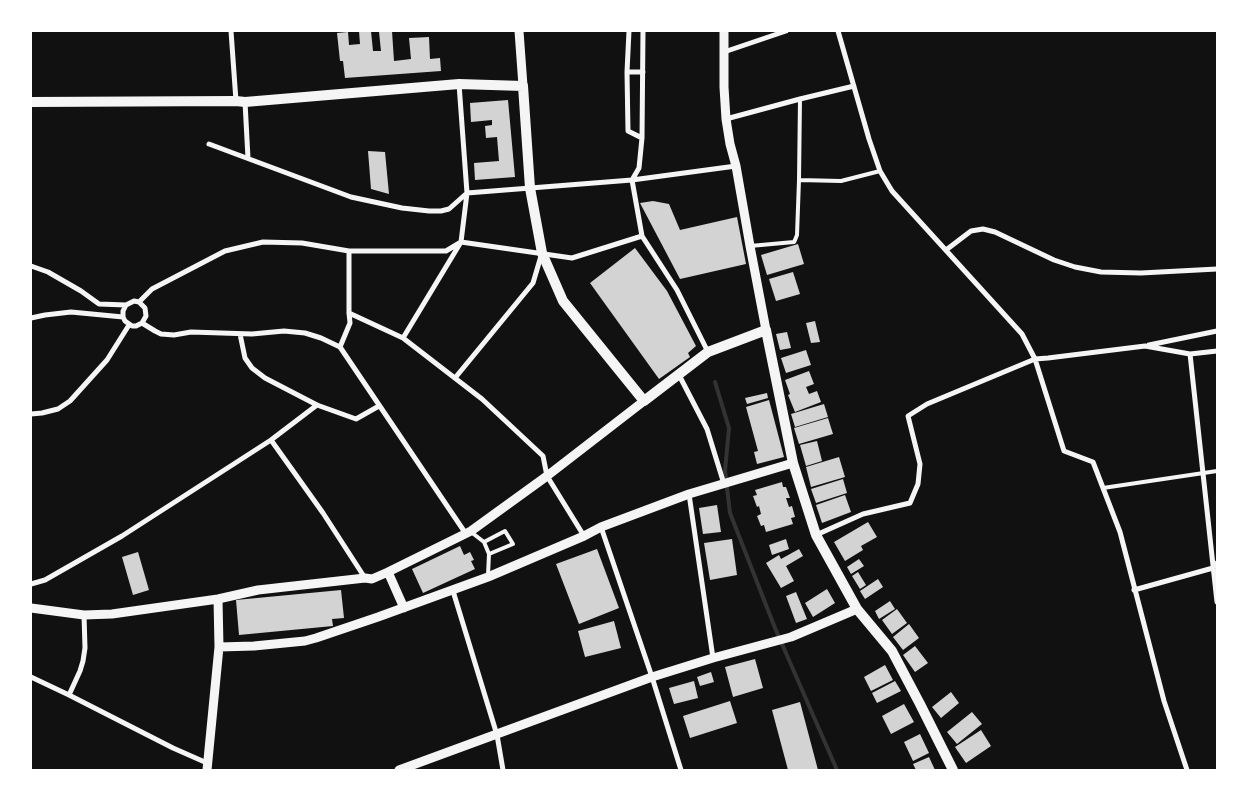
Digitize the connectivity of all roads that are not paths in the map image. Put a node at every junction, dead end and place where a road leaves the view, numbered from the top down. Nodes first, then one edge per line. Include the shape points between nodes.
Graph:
1 (231, 31) edge
2 (519, 31) edge
3 (629, 31) edge
4 (643, 31) edge
5 (724, 31) edge
6 (786, 31) edge
7 (838, 31) edge
8 (724, 52) junction
9 (628, 72) junction
10 (643, 72) junction
11 (459, 84) junction
12 (523, 86) junction
13 (854, 86) junction
14 (800, 99) junction
15 (31, 102) edge
16 (240, 102) junction
17 (726, 119) junction
18 (642, 138) junction
19 (210, 144) dead end
20 (248, 158) junction
21 (736, 166) junction
22 (880, 171) junction
23 (632, 180) junction
24 (799, 180) junction
25 (530, 188) junction
26 (467, 193) junction
27 (642, 236) junction
28 (461, 242) junction
29 (750, 246) junction
30 (946, 250) junction
31 (349, 251) junction
32 (542, 253) junction
33 (31, 266) edge
34 (1217, 269) edge
35 (139, 302) junction
36 (126, 305) junction
37 (348, 313) junction
38 (123, 317) junction
39 (31, 318) edge
40 (142, 323) junction
41 (129, 324) junction
42 (766, 330) junction
43 (1217, 331) edge
44 (240, 334) junction
45 (403, 338) junction
46 (1145, 346) junction
47 (340, 347) junction
48 (1217, 351) edge
49 (708, 352) junction
50 (1190, 354) junction
51 (1035, 359) junction
52 (679, 375) junction
53 (455, 378) junction
54 (644, 401) junction
55 (317, 405) junction
56 (379, 406) junction
57 (31, 414) edge
58 (271, 440) junction
59 (793, 463) junction
60 (1217, 471) edge
61 (1203, 473) junction
62 (547, 476) junction
63 (727, 483) junction
64 (1102, 488) junction
65 (689, 494) junction
66 (601, 527) junction
67 (468, 533) junction
68 (816, 535) junction
69 (584, 536) junction
70 (484, 542) junction
71 (489, 554) junction
72 (1215, 565) edge
73 (388, 572) junction
74 (365, 578) junction
75 (488, 578) junction
76 (31, 584) edge
77 (1134, 590) junction
78 (453, 591) junction
79 (218, 599) junction
80 (1217, 602) edge
81 (31, 608) edge
82 (404, 608) junction
83 (857, 609) junction
84 (84, 615) junction
85 (219, 647) junction
86 (713, 658) junction
87 (31, 677) edge
88 (652, 677) junction
89 (69, 695) junction
90 (497, 735) junction
91 (207, 766) edge
92 (399, 770) edge
93 (503, 770) edge
94 (681, 770) edge
95 (953, 770) edge
96 (1187, 770) edge

1 - 16 street
2 - 12 street
3 - 9 street
4 - 10 street
5 - 8 street
6 - 8 street
7 - 13 street
8 - 17 street
9 - 10 street
9 - 18 street via 628,131
10 - 18 street
11 - 12 main road
11 - 16 main road
11 - 26 street
12 - 25 main road
13 - 14 street
13 - 22 street
14 - 17 street
14 - 24 lane
15 - 16 main road
16 - 20 street
17 - 21 street
18 - 23 street via 639,168
19 - 20 street
20 - 26 street via 351,197 402,208 441,211 449,209
21 - 23 street
21 - 29 street
22 - 24 lane via 842,181
22 - 30 street via 892,191
23 - 25 street
23 - 27 street
24 - 29 lane via 794,242
25 - 26 street
25 - 32 main road
26 - 28 street
27 - 32 street via 572,258
27 - 49 street via 677,290
28 - 31 street via 446,251
28 - 32 street
28 - 45 street
29 - 42 street
30 - 34 street via 971,231 983,229 1054,260 1101,272
30 - 51 street via 1022,334
31 - 35 street via 273,242 225,251 152,289
31 - 37 street
32 - 53 street via 533,283
32 - 54 main road via 563,301
33 - 36 street via 48,272 99,304
35 - 36 street
35 - 40 street via 145,308 146,316
36 - 38 street
37 - 45 street
37 - 47 street via 350,323
38 - 39 street via 71,312
38 - 41 street
40 - 41 street via 136,326
40 - 44 street via 161,334
41 - 57 street via 108,360 70,401 58,409
42 - 49 main road
42 - 59 main road
43 - 46 street
44 - 47 street via 305,332
44 - 55 street via 245,358 252,368
45 - 53 street
46 - 50 street
46 - 51 street
47 - 56 street
48 - 50 street
49 - 52 main road
50 - 61 street
51 - 64 street via 1064,451 1092,462
51 - 68 street via 927,404 908,416 920,464 918,484 910,503 863,514
52 - 54 main road
52 - 63 street via 707,429
53 - 62 street via 482,398 543,456
54 - 62 street
55 - 56 street via 356,419
55 - 58 street
56 - 67 street
58 - 74 street
58 - 76 street via 122,536 45,580
59 - 63 street
59 - 68 main road
60 - 61 lane
61 - 64 lane
61 - 72 street
62 - 67 street
62 - 69 street
63 - 65 street
64 - 77 street via 1120,532
65 - 66 street
65 - 86 street
66 - 69 street
66 - 88 street
67 - 70 lane
67 - 73 street
68 - 83 main road
69 - 75 street
70 - 71 lane
70 - 71 lane via 505,531 514,544
71 - 75 lane
72 - 77 street
72 - 80 street
73 - 74 street
73 - 82 street
74 - 79 street via 258,590
75 - 78 street
77 - 96 street via 1164,701
78 - 82 street
78 - 90 street
79 - 84 street
79 - 85 street
81 - 84 street
82 - 85 street via 305,641
83 - 86 street via 776,642
83 - 95 main road via 892,650
84 - 89 street via 83,660
85 - 91 street
86 - 88 street
87 - 89 street
88 - 90 street
88 - 94 street
89 - 91 street
90 - 92 street
90 - 93 street

